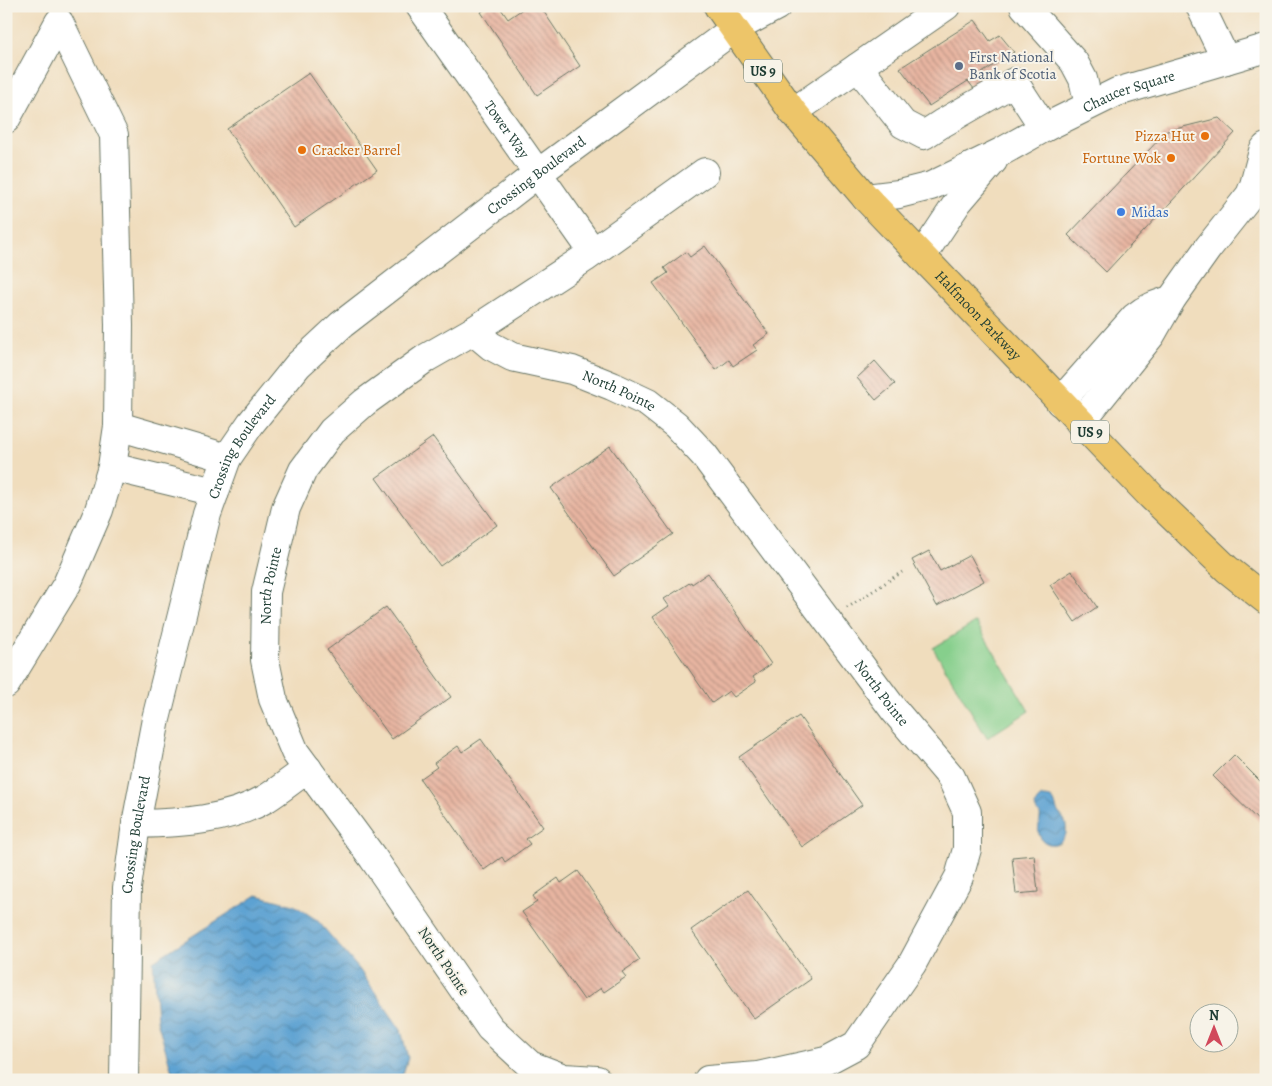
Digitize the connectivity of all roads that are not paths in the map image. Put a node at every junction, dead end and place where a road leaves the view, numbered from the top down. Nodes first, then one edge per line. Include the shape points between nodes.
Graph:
1 (420, 6) edge
2 (718, 6) edge
3 (778, 6) edge
4 (946, 6) edge
5 (1024, 6) edge
6 (1200, 6) edge
7 (54, 14) edge
8 (734, 29) junction
9 (1266, 48) edge
10 (1226, 60) junction
11 (858, 68) junction
12 (1089, 105) junction
13 (793, 112) junction
14 (6, 119) edge
15 (1044, 128) junction
16 (1266, 146) edge
17 (1001, 152) junction
18 (706, 172) dead end
19 (537, 174) junction
20 (866, 198) junction
21 (593, 252) junction
22 (922, 256) junction
23 (1171, 300) junction
24 (473, 331) junction
25 (1060, 402) junction
26 (1080, 423) junction
27 (118, 426) junction
28 (226, 458) junction
29 (112, 467) junction
30 (214, 492) junction
31 (1266, 600) edge
32 (6, 684) edge
33 (308, 769) junction
34 (136, 824) junction
35 (124, 1080) edge
36 (597, 1080) edge
37 (708, 1080) edge

1 - 19 street, Tower Way
2 - 8 main road, Halfmoon Parkway / US 9
3 - 8 street, Crossing Boulevard
4 - 11 street
5 - 12 street via 1074,62 1083,79
6 - 10 street
7 - 14 street
7 - 27 street via 114,135
8 - 13 main road, Halfmoon Parkway / US 9
8 - 19 street, Crossing Boulevard
9 - 10 street, Chaucer Square
10 - 12 street, Chaucer Square via 1117,92
11 - 13 street
11 - 15 street via 903,124 924,135 1014,82
12 - 15 street, Chaucer Square
13 - 20 main road, Halfmoon Parkway / US 9
15 - 17 street, Chaucer Square
16 - 23 street via 1250,194
17 - 20 street, Chaucer Square via 931,186
17 - 22 street, Chaucer Square via 958,202
18 - 21 street, North Pointe
19 - 21 street, Tower Way
19 - 28 street, Crossing Boulevard via 341,325 298,365
20 - 22 main road, Halfmoon Parkway / US 9
21 - 24 street, North Pointe
22 - 25 main road, Halfmoon Parkway / US 9
23 - 25 street via 1135,317
23 - 26 street via 1151,335
24 - 33 street, North Pointe via 426,358 365,402 332,431 303,470 286,508 266,592 265,660 272,699 295,752
24 - 37 street, North Pointe via 512,357 572,370 612,386 648,403 676,425 704,455 894,710 951,777 967,812 967,849 959,877 912,964 856,1045 826,1061 758,1076
25 - 26 main road, Halfmoon Parkway / US 9
26 - 31 main road, Halfmoon Parkway / US 9 via 1227,569
27 - 28 street
27 - 29 street
28 - 30 street, Crossing Boulevard
29 - 30 street
29 - 32 street via 99,510 66,586
30 - 34 street, Crossing Boulevard via 156,719
33 - 34 street via 266,798 241,810 207,819
33 - 36 street, North Pointe via 490,1028 530,1065 564,1078
34 - 35 street, Crossing Boulevard via 127,888

